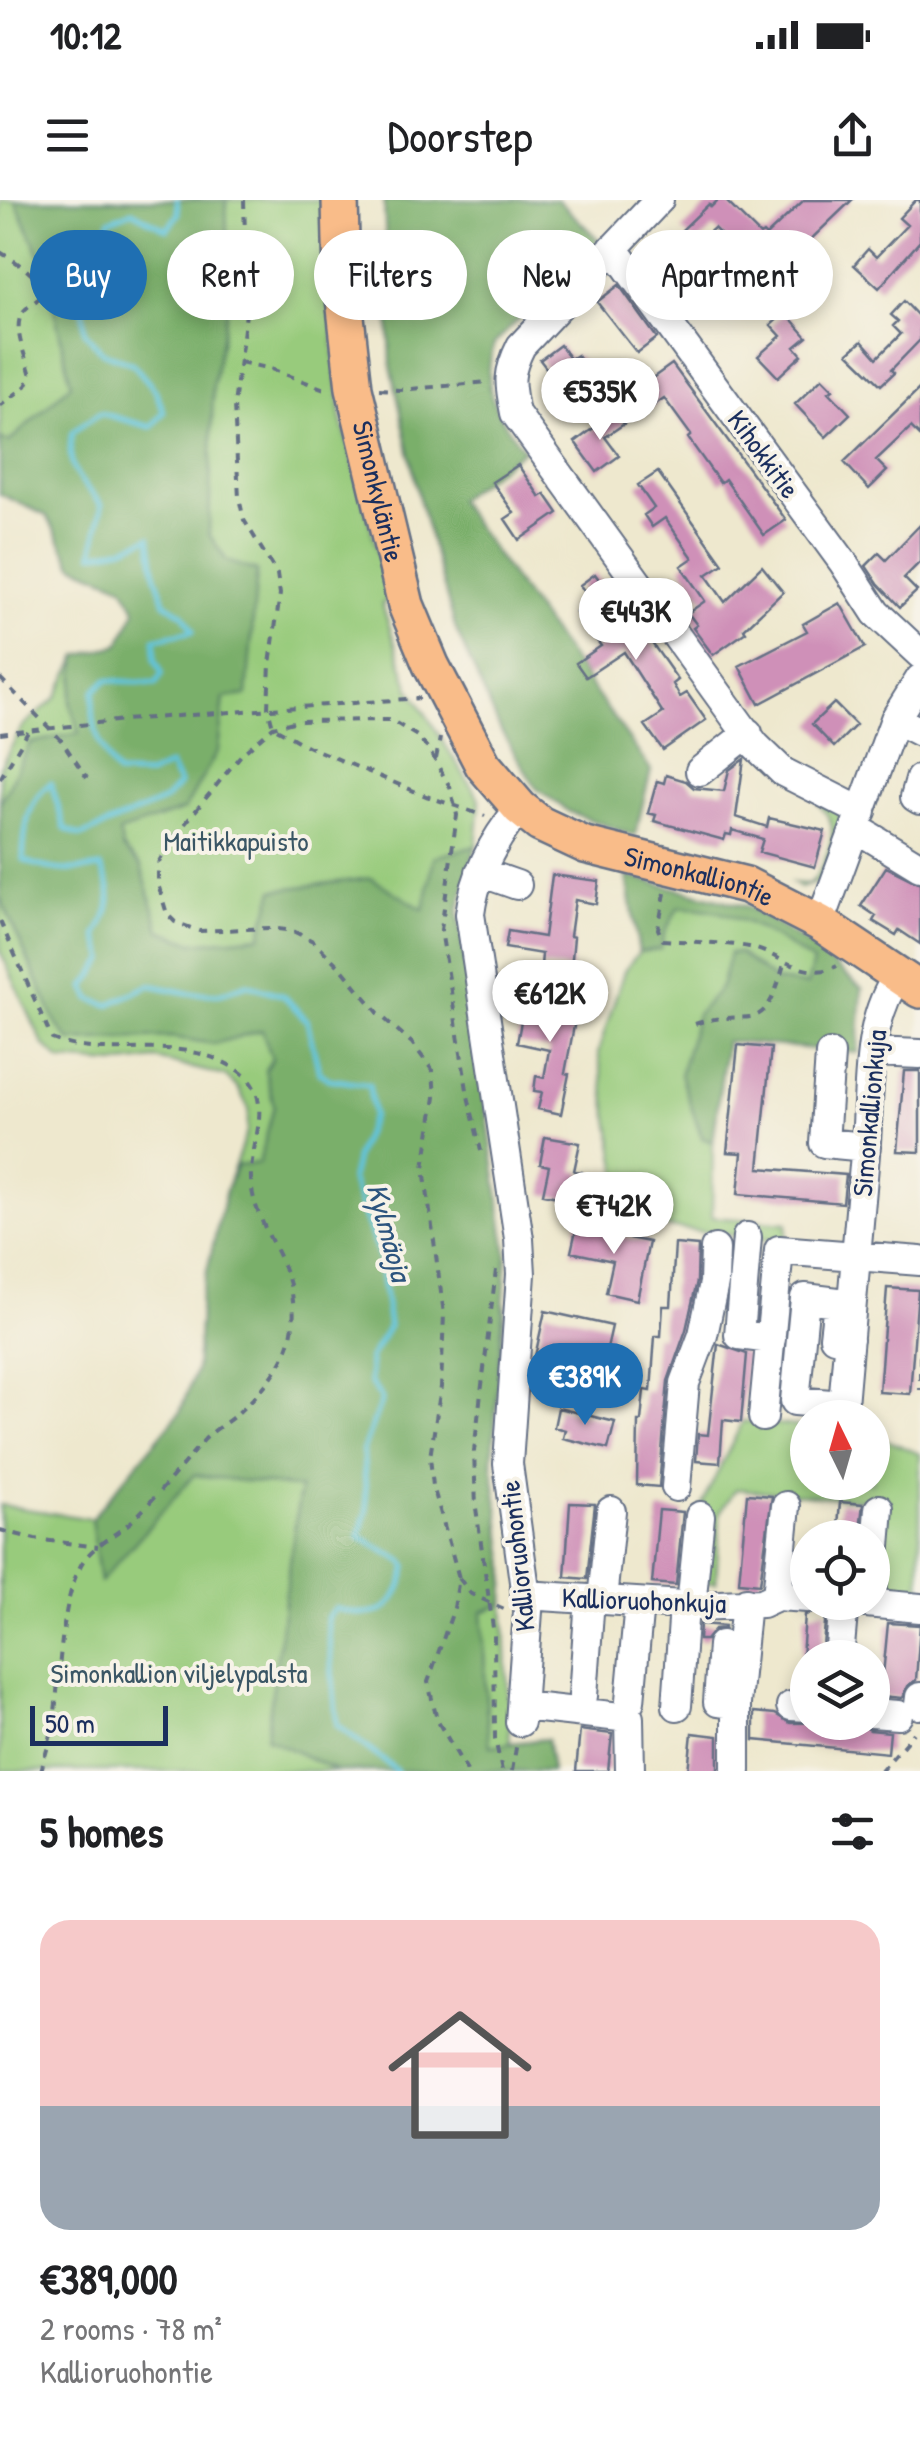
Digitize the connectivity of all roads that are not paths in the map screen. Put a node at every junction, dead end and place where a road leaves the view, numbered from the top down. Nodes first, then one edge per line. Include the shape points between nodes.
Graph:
1 (340, 200) edge
2 (659, 200) edge
3 (613, 248) junction
4 (920, 654) edge
5 (920, 679) edge
6 (895, 719) junction
7 (920, 732) edge
8 (748, 733) junction
9 (483, 765) joint
10 (700, 771) dead end
11 (920, 779) edge
12 (920, 800) edge
13 (506, 814) junction
14 (859, 820) junction
15 (920, 867) edge
16 (480, 872) junction
17 (517, 886) dead end
18 (820, 923) junction
19 (909, 983) edge
20 (873, 1052) junction
21 (830, 1054) dead end
22 (920, 1054) edge
23 (866, 1146) junction
24 (747, 1238) dead end
25 (715, 1249) dead end
26 (856, 1256) junction
27 (920, 1260) edge
28 (739, 1335) junction
29 (704, 1336) junction
30 (771, 1338) junction
31 (848, 1339) dead end
32 (763, 1416) dead end
33 (676, 1488) dead end
34 (786, 1506) dead end
35 (879, 1509) dead end
36 (611, 1511) dead end
37 (700, 1516) dead end
38 (877, 1520) edge
39 (790, 1599) edge
40 (596, 1600) junction
41 (762, 1600) junction
42 (639, 1603) junction
43 (890, 1605) edge
44 (530, 1606) junction
45 (688, 1606) junction
46 (920, 1608) edge
47 (722, 1645) dead end
48 (582, 1696) dead end
49 (630, 1701) dead end
50 (736, 1704) junction
51 (677, 1706) dead end
52 (630, 1771) edge
53 (736, 1771) edge

1 - 9 main road, Simonkyläntie via 354,388 406,605 434,694
2 - 3 street
3 - 4 street, Kihokkitie via 876,612
3 - 8 street via 521,346 510,369 515,413
5 - 6 street
6 - 7 street
6 - 14 street
8 - 10 street
8 - 14 street via 798,786
9 - 13 main road, Simonkalliontie
11 - 12 street
13 - 16 street, Kallioruohontie
13 - 18 main road, Simonkalliontie via 560,836 746,885
14 - 15 street
14 - 18 street
16 - 17 street
16 - 44 street, Kallioruohontie via 470,914 519,1239 508,1464
18 - 19 main road, Simonkalliontie
19 - 20 street, Simonkallionkuja via 886,992
20 - 22 street
20 - 23 street, Simonkallionkuja
21 - 23 street via 824,1143
23 - 26 street, Simonkallionkuja
24 - 28 street
25 - 29 street
26 - 27 street
26 - 30 street via 780,1250
26 - 31 street, Simonkallionkuja
28 - 29 street
28 - 30 street
29 - 33 street via 684,1382
30 - 32 street
34 - 41 street
35 - 38 street
36 - 40 street
37 - 45 street
39 - 41 street, Kallioruohonkuja
40 - 42 street, Kallioruohonkuja
40 - 44 street, Kallioruohonkuja
40 - 48 street
41 - 45 street, Kallioruohonkuja
41 - 50 street
42 - 45 street, Kallioruohonkuja
42 - 49 street
43 - 46 street
44 - 52 street, Kallioruohontie via 524,1702 628,1718
45 - 51 street
47 - 50 street via 718,1702
50 - 53 street

